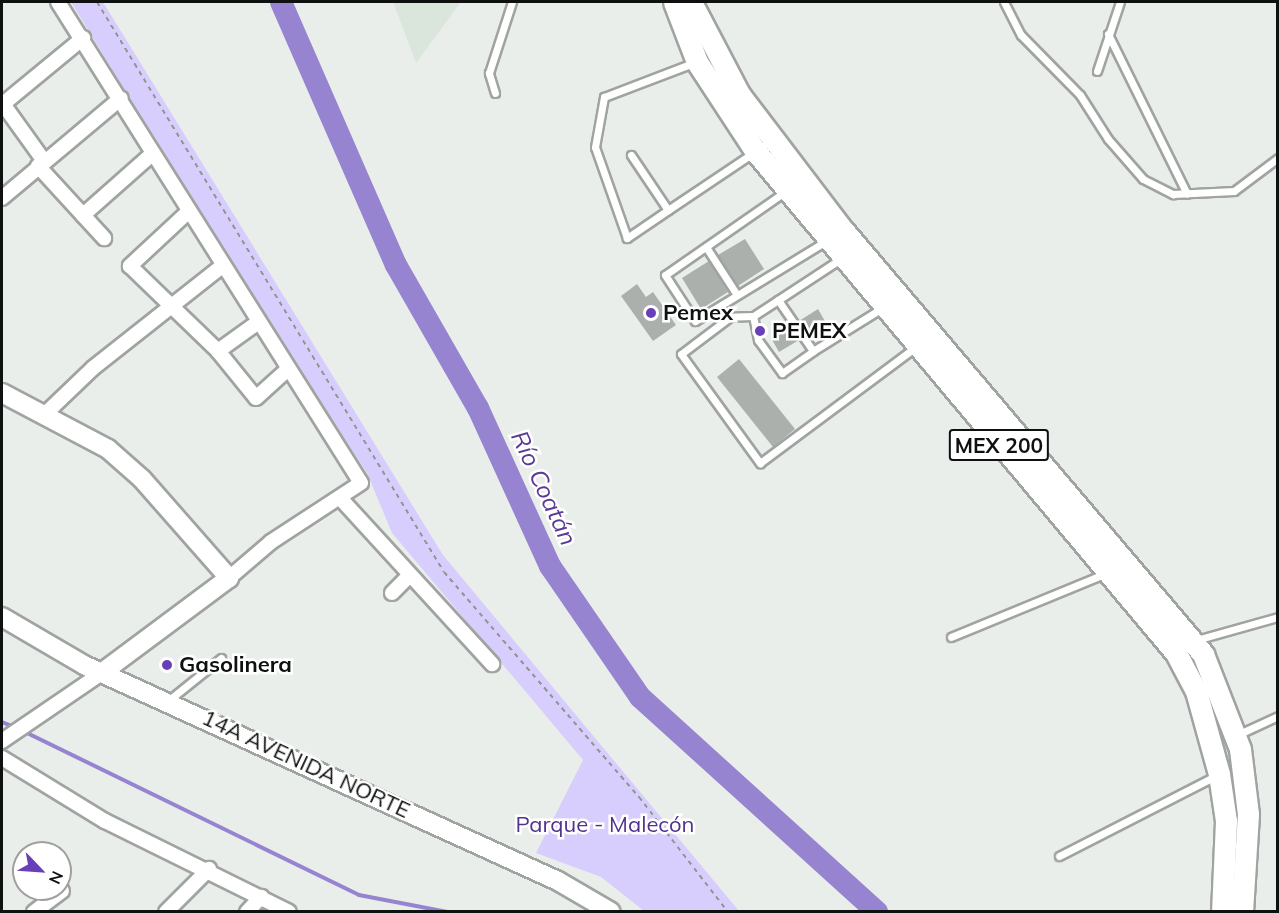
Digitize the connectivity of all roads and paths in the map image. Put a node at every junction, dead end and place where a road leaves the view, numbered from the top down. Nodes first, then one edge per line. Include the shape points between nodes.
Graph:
1 (58, 2) edge
2 (97, 2) edge
3 (512, 2) edge
4 (1004, 2) edge
5 (1120, 2) edge
6 (685, 9) edge
7 (1108, 34) junction
8 (83, 38) junction
9 (697, 62) junction
10 (1097, 71) dead end
11 (495, 93) dead end
12 (122, 98) junction
13 (3, 104) edge
14 (764, 146) junction
15 (152, 154) junction
16 (631, 154) dead end
17 (1278, 158) edge
18 (41, 163) junction
19 (794, 185) junction
20 (3, 192) edge
21 (1187, 194) junction
22 (668, 210) junction
23 (189, 211) junction
24 (83, 215) junction
25 (833, 235) junction
26 (104, 238) dead end
27 (706, 247) junction
28 (848, 254) junction
29 (221, 267) junction
30 (737, 295) junction
31 (778, 300) junction
32 (888, 302) junction
33 (172, 305) junction
34 (753, 316) junction
35 (257, 323) junction
36 (923, 341) junction
37 (218, 351) junction
38 (813, 351) junction
39 (288, 369) junction
40 (2, 393) edge
41 (44, 415) junction
42 (341, 499) junction
43 (1116, 564) junction
44 (410, 575) junction
45 (229, 578) junction
46 (392, 593) dead end
47 (2, 617) edge
48 (1278, 617) edge
49 (951, 637) dead end
50 (1193, 641) junction
51 (135, 649) junction
52 (220, 658) dead end
53 (492, 664) dead end
54 (103, 672) junction
55 (135, 685) junction
56 (169, 700) junction
57 (1278, 716) edge
58 (1235, 736) junction
59 (4, 739) edge
60 (2, 758) edge
61 (1220, 774) junction
62 (1059, 856) dead end
63 (209, 869) junction
64 (261, 897) junction
65 (49, 901) edge
66 (34, 912) edge
67 (166, 912) edge
68 (248, 912) edge
69 (289, 912) edge
70 (610, 912) edge
71 (728, 912) edge
72 (1222, 912) edge
73 (1242, 912) edge

1 - 8 street
2 - 71 path via 444,572 639,797
3 - 11 lane via 489,73
4 - 21 lane via 1021,34 1080,96 1108,139 1143,179 1173,194
5 - 7 lane
6 - 9 highway, MEX 200
6 - 14 highway, MEX 200 via 738,94
7 - 10 lane
7 - 21 lane
8 - 12 street
8 - 13 street
9 - 14 highway, MEX 200
9 - 22 lane via 604,97 595,147 627,237
12 - 15 street
12 - 18 street
13 - 18 street
14 - 19 highway, MEX 200
14 - 22 lane
15 - 23 street
15 - 24 street
16 - 22 lane
17 - 21 lane via 1234,191
18 - 20 street
18 - 24 street
19 - 25 highway, MEX 200
19 - 27 lane
23 - 29 street
23 - 33 street via 130,261
24 - 26 street
25 - 28 highway, MEX 200
25 - 30 lane
27 - 30 lane
27 - 30 lane via 665,275 696,321
28 - 31 lane
28 - 32 highway, MEX 200
29 - 33 street
29 - 35 street
31 - 34 lane
31 - 38 lane
32 - 36 highway, MEX 200
32 - 38 lane
33 - 37 street
33 - 41 street
34 - 36 lane via 730,317 681,354 760,463
34 - 38 lane via 758,340 782,373
35 - 37 street
35 - 39 street
36 - 43 highway, MEX 200
37 - 39 street via 256,398
39 - 42 street via 361,483
40 - 41 main road
41 - 45 main road via 108,449 134,471
42 - 44 street
42 - 45 street via 270,542
43 - 49 lane
43 - 50 highway, MEX 200
43 - 61 highway, MEX 200 via 1176,653 1200,701
44 - 46 street
44 - 53 street
45 - 51 main road
47 - 54 main road, 14A AVENIDA NORTE
48 - 50 lane
50 - 58 highway, MEX 200
51 - 54 main road
51 - 55 main road
52 - 56 lane
54 - 55 main road, 14A AVENIDA NORTE
54 - 59 street
55 - 56 main road, 14A AVENIDA NORTE
56 - 70 main road, 14A AVENIDA NORTE via 558,881
57 - 58 lane
58 - 73 highway, MEX 200 via 1248,814
60 - 63 street via 105,821
61 - 62 lane
61 - 72 highway, MEX 200 via 1226,821
63 - 64 street
63 - 67 street
64 - 68 street
64 - 69 street
65 - 66 street

